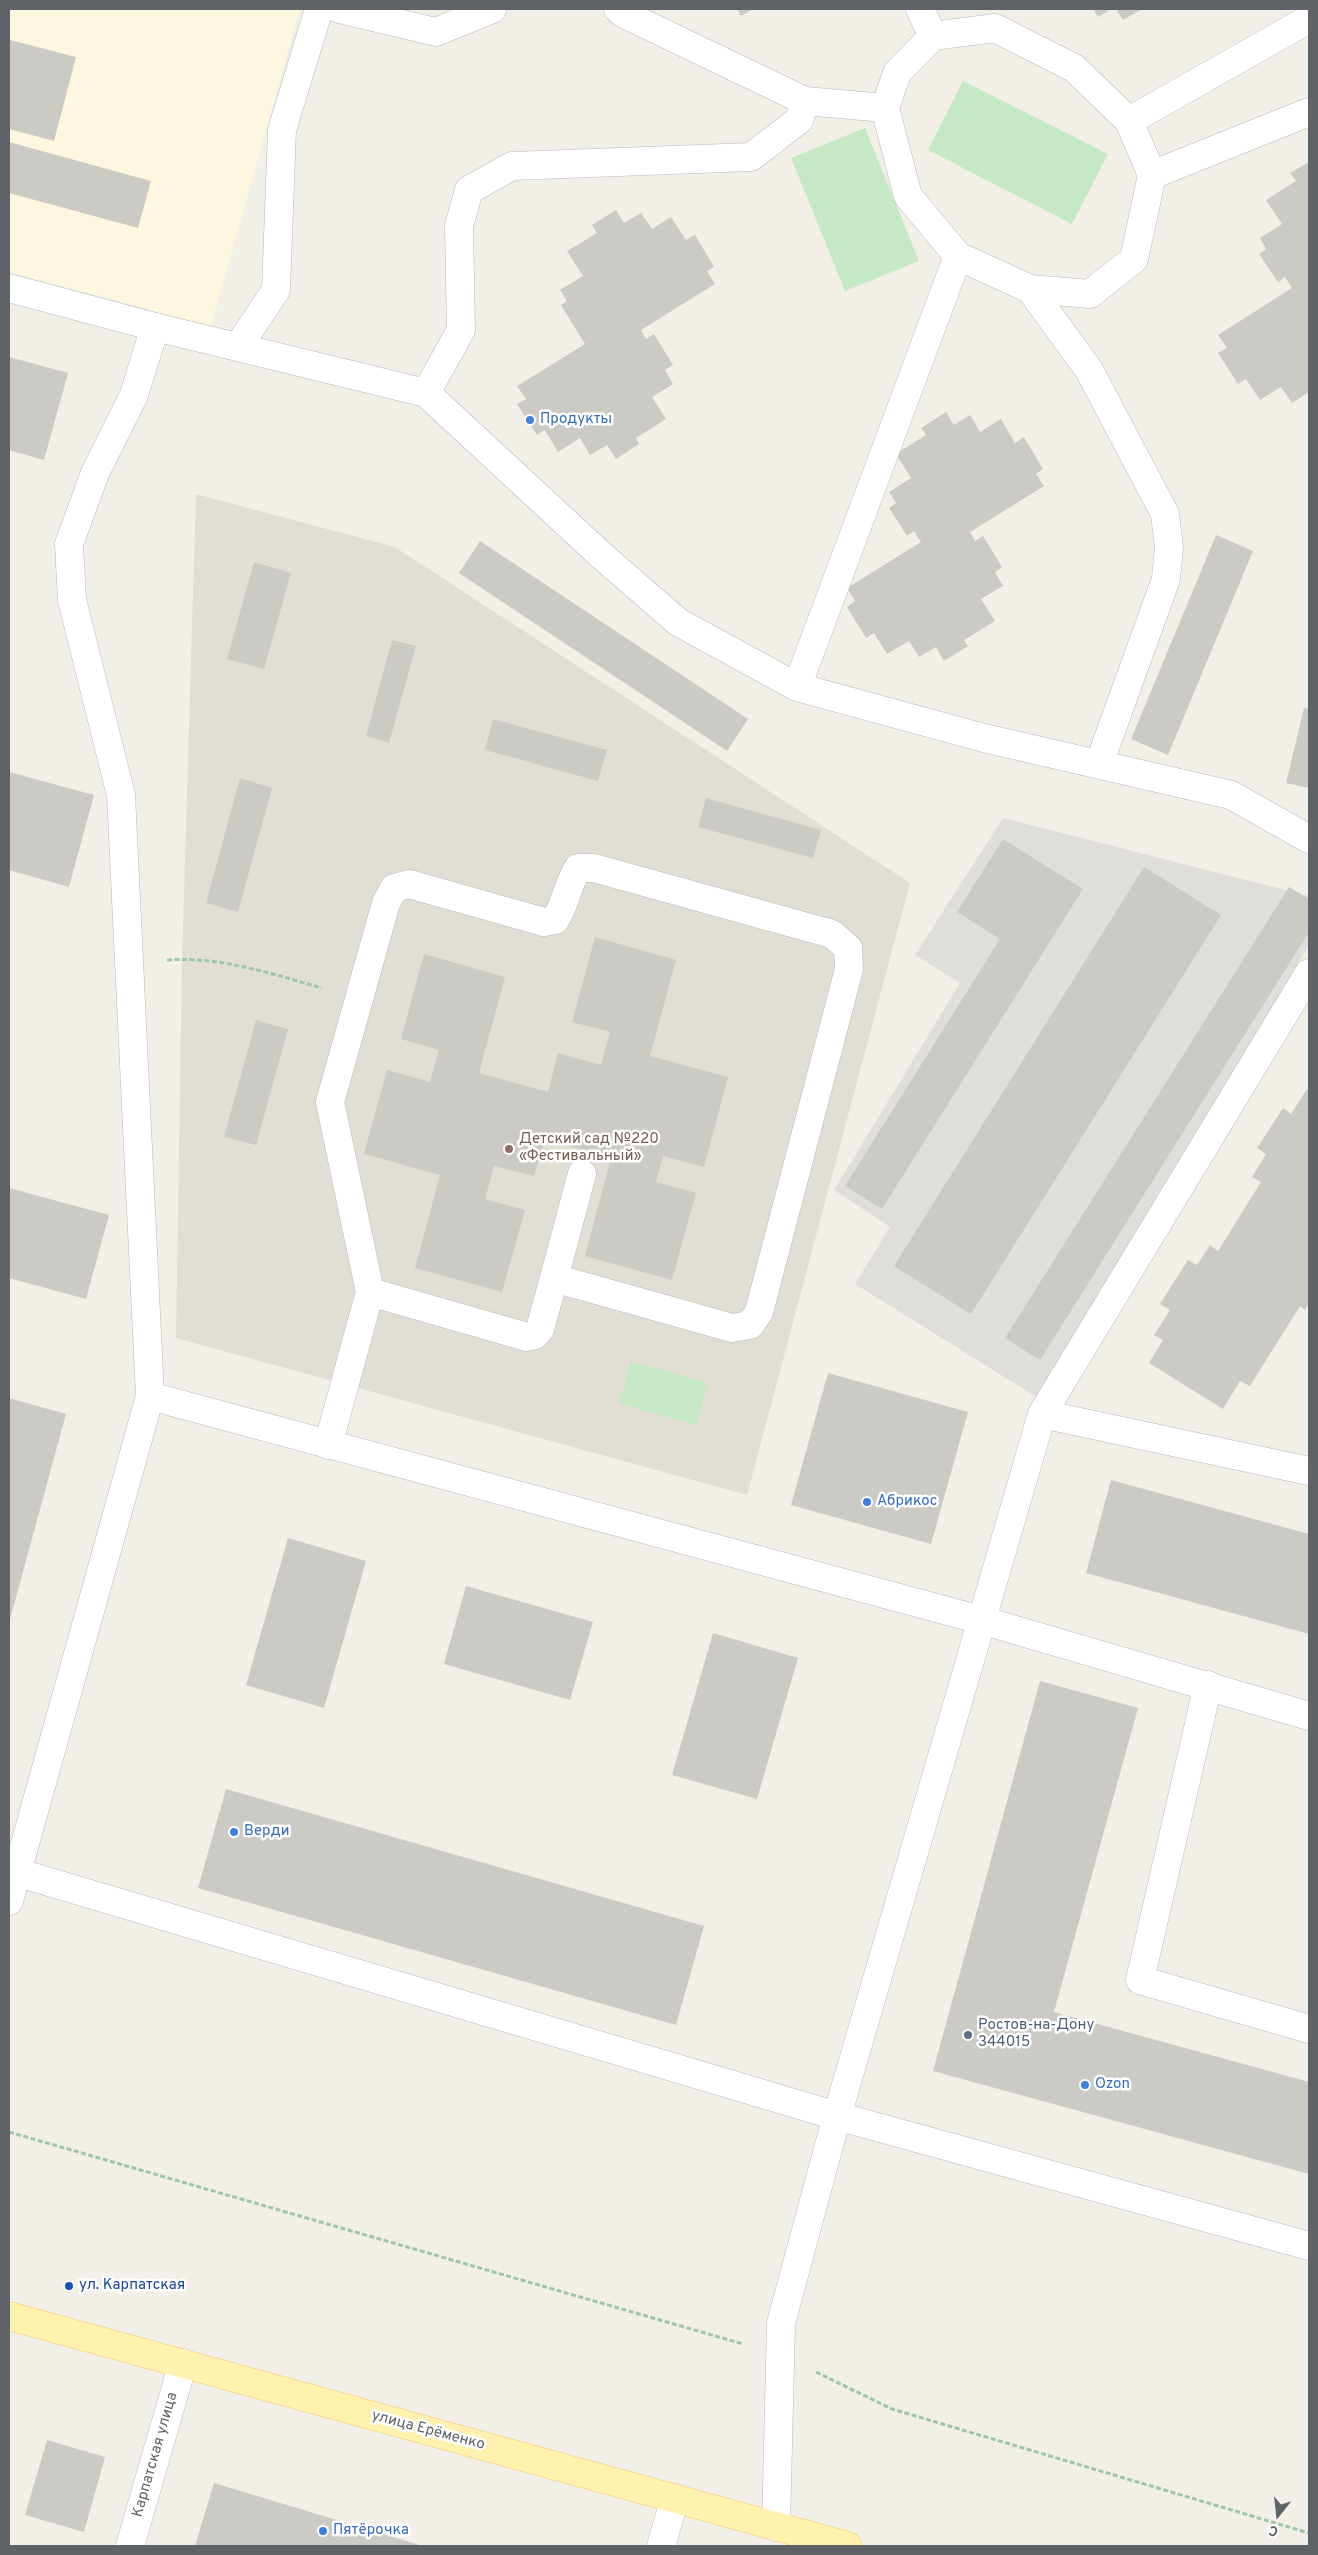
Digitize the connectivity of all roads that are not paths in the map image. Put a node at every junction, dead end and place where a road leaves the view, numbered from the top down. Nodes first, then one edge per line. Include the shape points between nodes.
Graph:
1 (319, 9) edge
2 (339, 9) edge
3 (492, 9) edge
4 (618, 9) edge
5 (920, 9) edge
6 (997, 18) edge
7 (1309, 19) edge
8 (933, 36) junction
9 (805, 101) junction
10 (885, 108) junction
11 (1309, 112) edge
12 (1129, 120) junction
13 (1152, 175) junction
14 (958, 256) junction
15 (9, 288) edge
16 (1030, 288) junction
17 (155, 327) junction
18 (238, 347) junction
19 (426, 393) junction
20 (797, 687) junction
21 (1099, 764) junction
22 (1309, 839) edge
23 (1309, 973) edge
24 (582, 1174) dead end
25 (554, 1278) junction
26 (370, 1292) junction
27 (150, 1396) junction
28 (1042, 1414) junction
29 (328, 1445) junction
30 (1309, 1471) edge
31 (981, 1620) junction
32 (1208, 1685) junction
33 (1309, 1716) edge
34 (13, 1871) edge
35 (9, 1901) edge
36 (1309, 2029) edge
37 (837, 2116) junction
38 (1309, 2246) edge
39 (9, 2316) edge
40 (183, 2363) junction
41 (675, 2498) junction
42 (776, 2526) junction
43 (130, 2546) edge
44 (661, 2546) edge
45 (848, 2546) edge

1 - 18 street via 282,130 276,290
2 - 3 street via 436,32
4 - 9 street
5 - 8 street
6 - 8 street
6 - 12 street via 1074,68
7 - 12 street
8 - 10 street via 897,73
9 - 10 street
9 - 19 street via 799,120 752,157 512,166 469,190 459,226 461,330
10 - 14 street via 908,196
11 - 13 street
12 - 13 street
13 - 16 street via 1134,259 1090,294
14 - 16 street
14 - 20 street
15 - 17 street
16 - 21 street via 1089,370 1165,514 1169,547 1166,579
17 - 18 street
17 - 27 street via 134,395 95,473 68,544 72,600 120,795
18 - 19 street
19 - 20 street via 678,622
20 - 21 street via 984,738
21 - 22 street via 1231,795
23 - 28 street
24 - 25 street
25 - 26 street via 540,1329 527,1337
25 - 26 street via 732,1328 750,1324 759,1312 849,969 848,948 832,934 594,868 578,868 570,880 559,914 555,920 544,922 409,884 394,888 386,903 330,1102
26 - 29 street
27 - 29 street
27 - 34 street
28 - 30 street
28 - 31 street
29 - 31 street
31 - 32 street
31 - 37 street
32 - 33 street
32 - 36 street via 1140,1980
34 - 35 street
34 - 37 street
37 - 38 street
37 - 42 street via 782,2323
39 - 40 main road, улица Ерёменко
40 - 41 main road, улица Ерёменко
40 - 43 street, Карпатская улица
41 - 42 main road, улица Ерёменко
41 - 44 street
42 - 45 main road, улица Ерёменко

